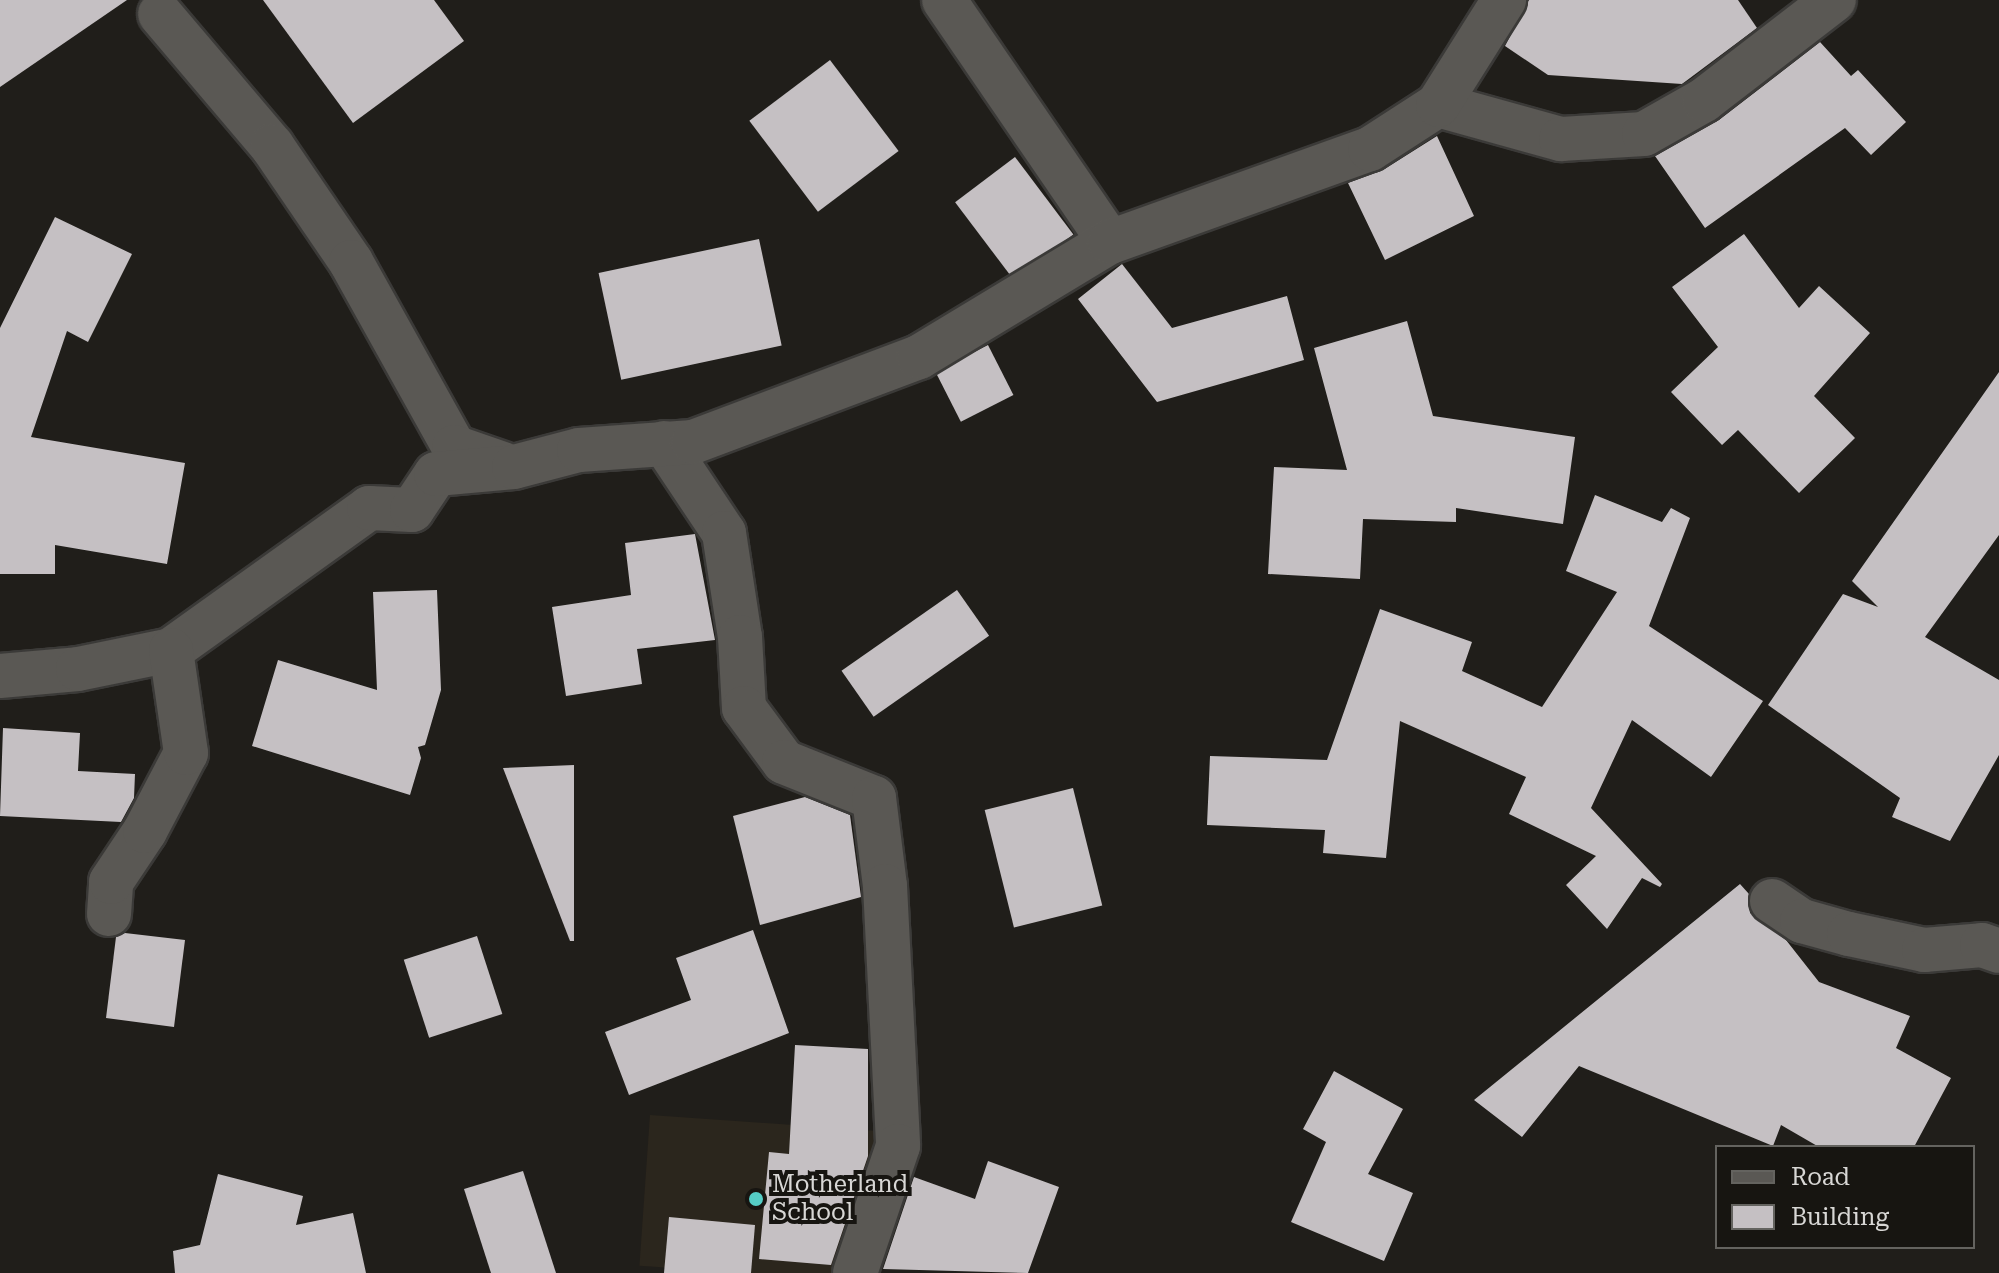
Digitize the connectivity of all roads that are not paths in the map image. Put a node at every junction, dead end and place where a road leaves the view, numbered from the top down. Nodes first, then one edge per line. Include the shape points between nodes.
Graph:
1 (944, 0) edge
2 (1504, 0) edge
3 (1834, 0) edge
4 (160, 14) dead end
5 (1438, 105) junction
6 (1110, 242) junction
7 (664, 443) junction
8 (514, 467) junction
9 (171, 650) junction
10 (0, 676) edge
11 (1772, 901) dead end
12 (109, 914) dead end
13 (1999, 951) edge
14 (855, 1273) edge

1 - 6 street
2 - 5 street
3 - 5 street via 1704,100 1644,134 1561,139
4 - 8 street via 272,146 343,249 454,447
5 - 6 street via 1370,149
6 - 7 street via 919,357 693,442
7 - 8 street via 579,450
7 - 14 street via 724,533 740,637 744,708 784,762 874,798 885,886 898,1146
8 - 9 street via 436,474 412,510 369,508
9 - 10 street via 78,669
9 - 12 street via 186,753 111,882
11 - 13 street via 1802,921 1849,934 1924,950 1982,945

